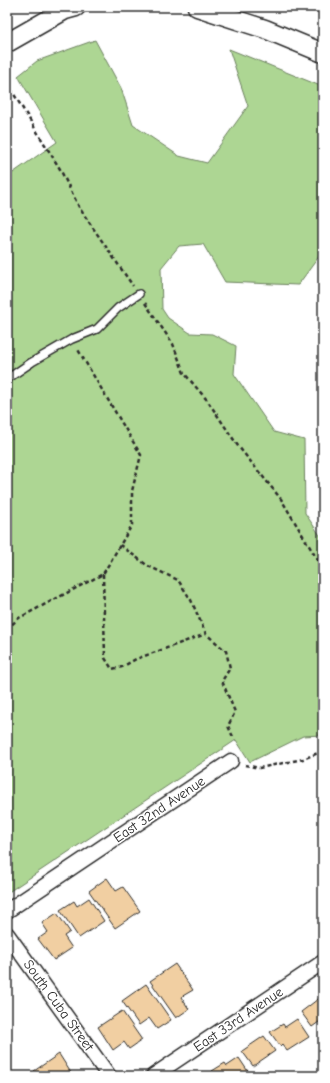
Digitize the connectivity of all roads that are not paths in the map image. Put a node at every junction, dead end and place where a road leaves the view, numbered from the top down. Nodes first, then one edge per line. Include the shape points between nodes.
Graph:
1 (76, 7) edge
2 (197, 7) edge
3 (7, 43) edge
4 (323, 54) edge
5 (139, 294) road end
6 (7, 379) edge
7 (231, 761) road end
8 (7, 910) edge
9 (7, 934) edge
10 (323, 962) edge
11 (109, 1076) edge
12 (153, 1076) edge

1 - 3 street via 65,10
2 - 4 street via 265,29
5 - 6 lane via 118,308 97,329 72,339
7 - 8 street, East 32nd Avenue
9 - 11 street, South Cuba Street
10 - 12 street, East 33rd Avenue

